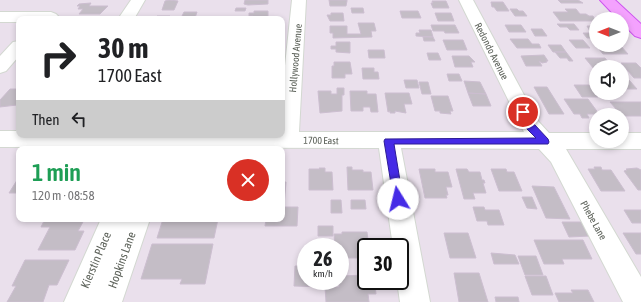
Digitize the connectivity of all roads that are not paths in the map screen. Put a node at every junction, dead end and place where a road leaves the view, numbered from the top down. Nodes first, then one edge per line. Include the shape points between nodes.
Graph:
1 (138, 0) edge
2 (299, 0) edge
3 (466, 0) edge
4 (607, 0) edge
5 (128, 16) edge
6 (0, 17) edge
7 (16, 17) edge
8 (641, 33) edge
9 (0, 42) edge
10 (16, 42) edge
11 (16, 49) edge
12 (0, 67) edge
13 (0, 138) edge
14 (16, 138) edge
15 (65, 138) edge
16 (288, 139) junction
17 (389, 141) junction
18 (641, 141) edge
19 (545, 142) junction
20 (155, 144) edge
21 (113, 222) edge
22 (136, 222) edge
23 (79, 302) edge
24 (106, 302) edge
25 (414, 302) edge
26 (639, 302) edge

1 - 5 street
2 - 16 street, Hollywood Avenue
3 - 19 street, Redondo Avenue via 530,126
4 - 8 main road
6 - 7 street
9 - 10 street
11 - 12 street
13 - 14 street, 1700 East
15 - 20 street, 1700 East
16 - 17 street, 1700 East
16 - 20 street, 1700 East
17 - 19 street, 1700 East
17 - 25 street
18 - 19 street, 1700 East
19 - 26 street, Phebe Lane via 559,156
21 - 23 street, Kierstin Place
22 - 24 street, Hopkins Lane

